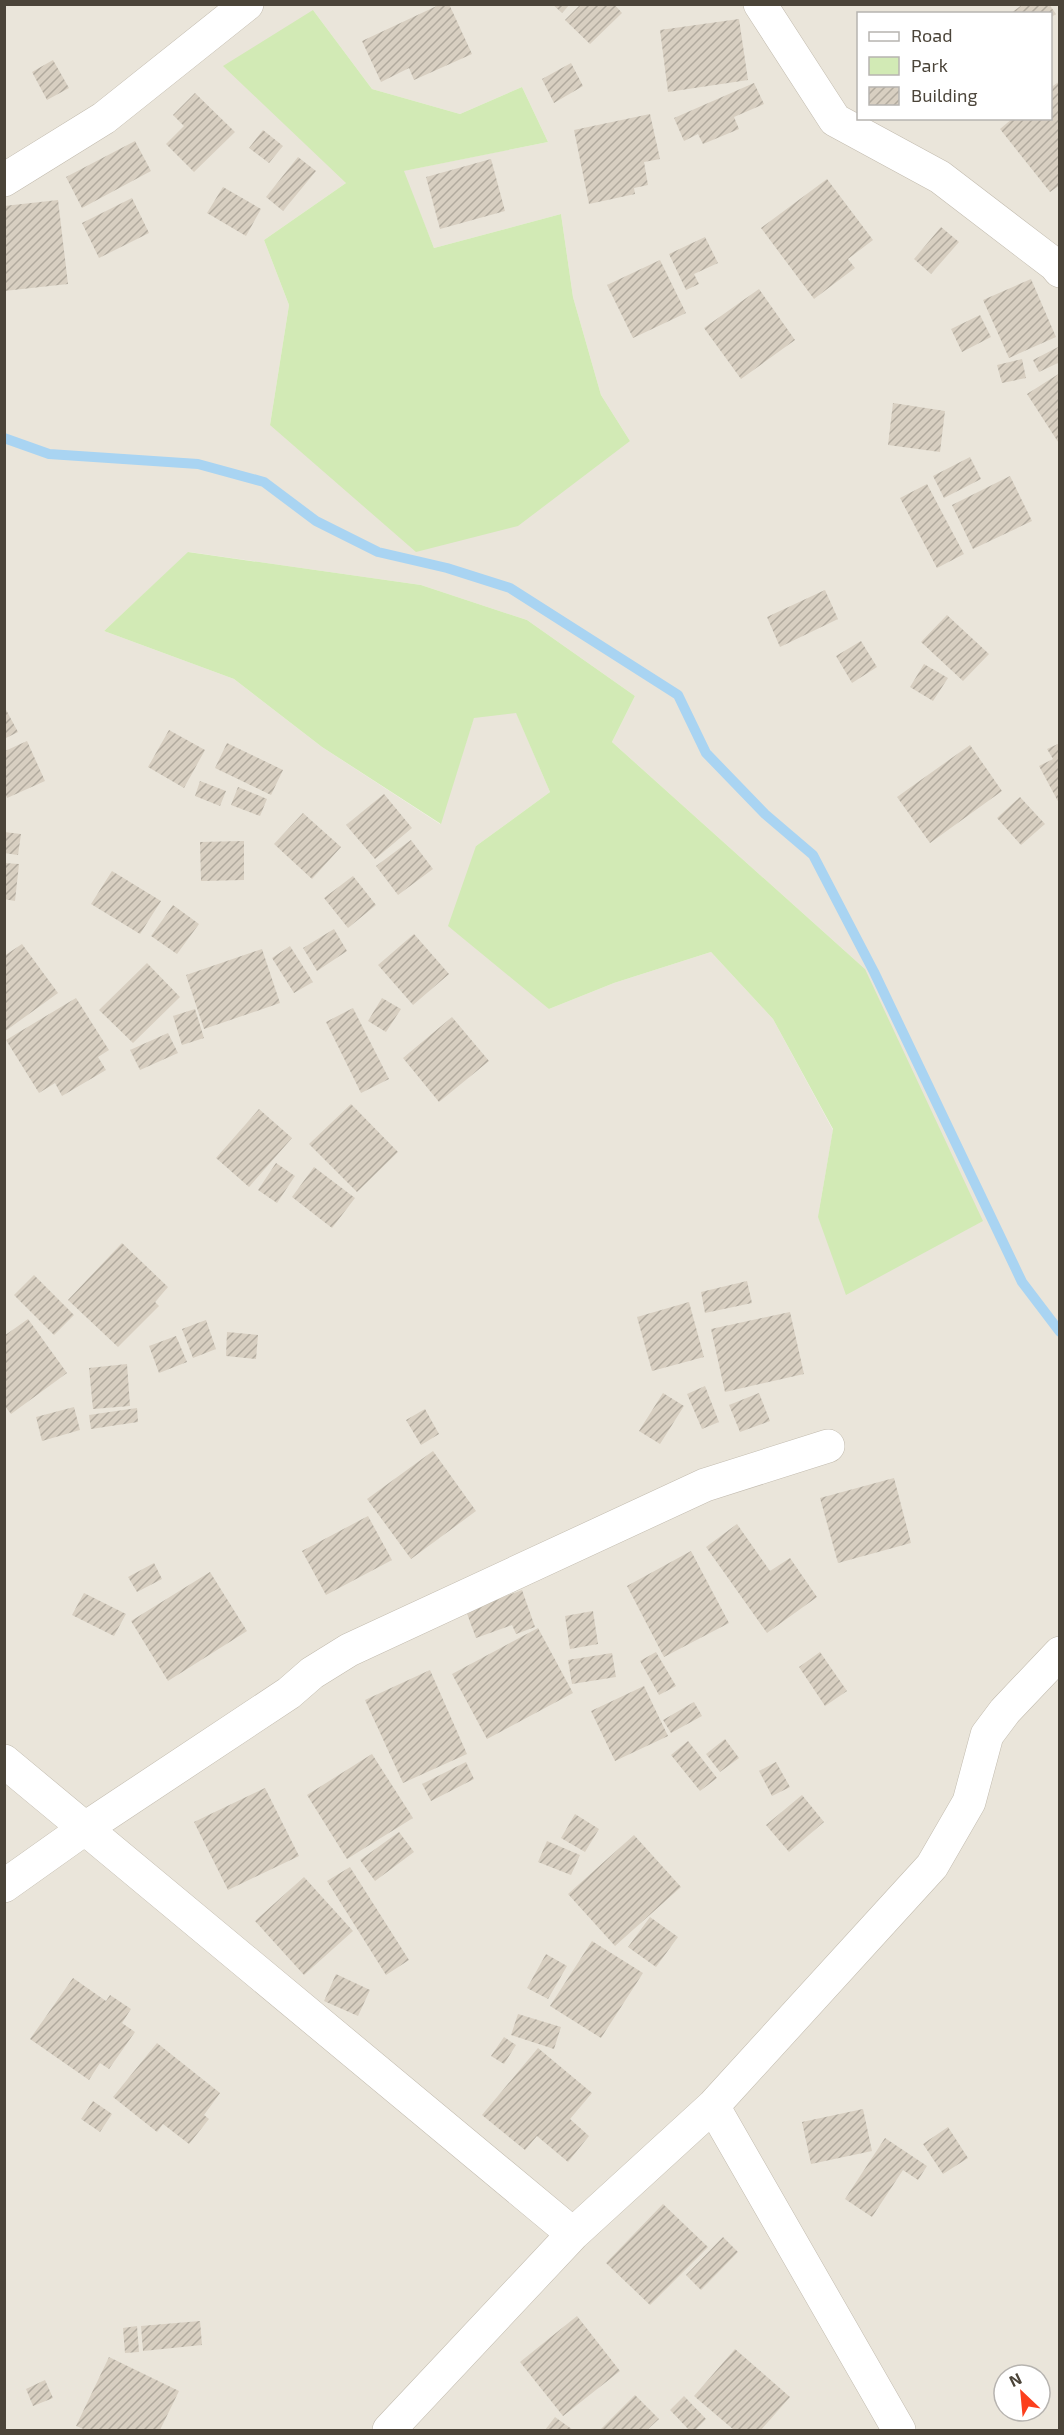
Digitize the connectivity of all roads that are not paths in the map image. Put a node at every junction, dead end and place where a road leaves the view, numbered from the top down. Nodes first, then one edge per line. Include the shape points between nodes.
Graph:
1 (247, 4) edge
2 (760, 4) edge
3 (4, 180) edge
4 (1058, 265) edge
5 (828, 1446) dead end
6 (1059, 1653) edge
7 (4, 1761) edge
8 (87, 1827) junction
9 (4, 1886) edge
10 (713, 2106) junction
11 (573, 2234) junction
12 (389, 2430) edge
13 (899, 2430) edge

1 - 3 street via 104,118
2 - 4 street via 835,120 940,177
5 - 8 street via 705,1485 349,1650
6 - 10 street via 987,1735 969,1802 932,1866
7 - 8 street
8 - 9 street
8 - 11 street
10 - 11 street
10 - 13 street
11 - 12 street

